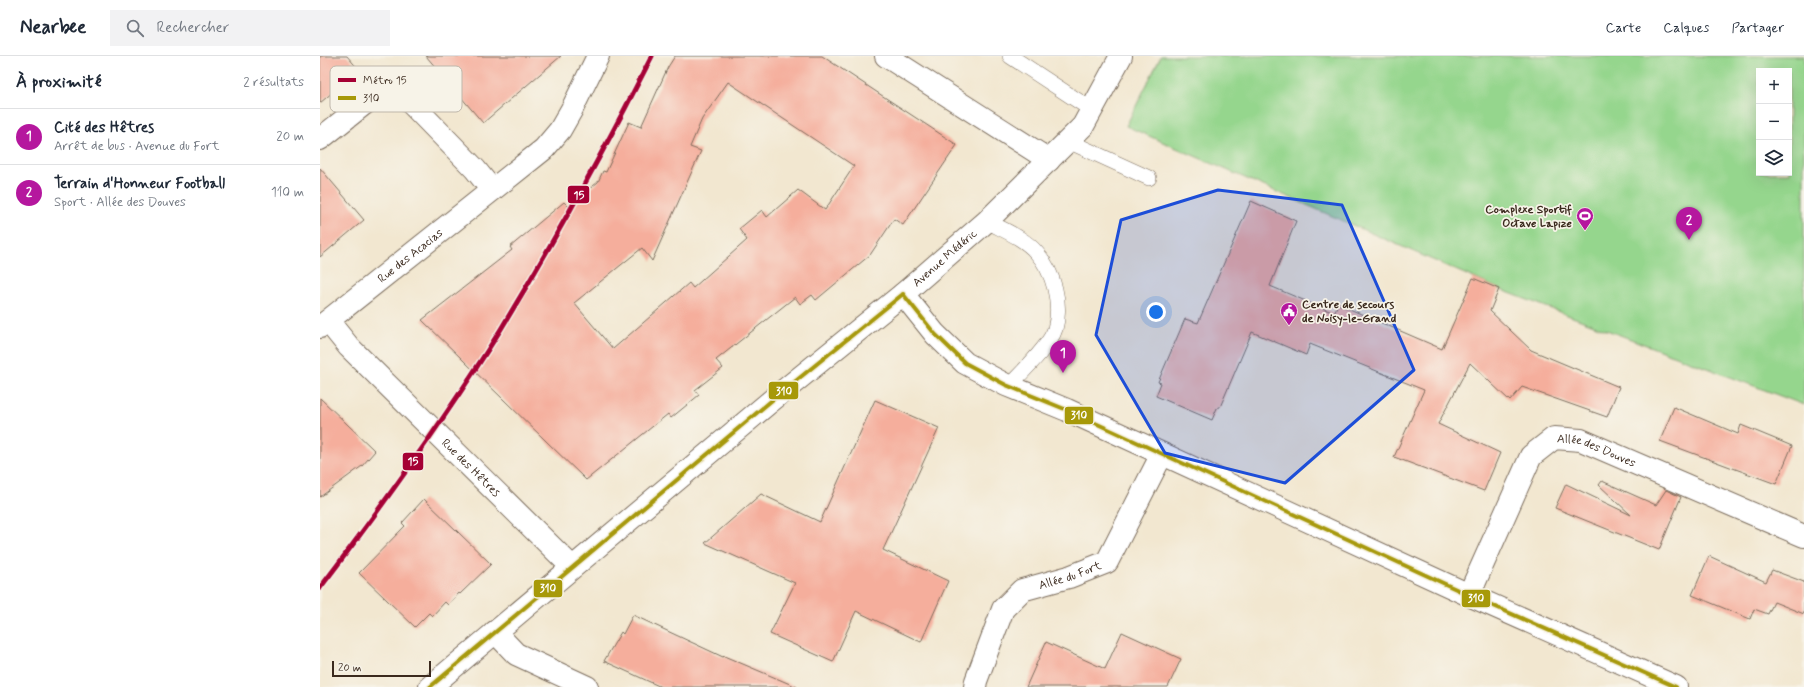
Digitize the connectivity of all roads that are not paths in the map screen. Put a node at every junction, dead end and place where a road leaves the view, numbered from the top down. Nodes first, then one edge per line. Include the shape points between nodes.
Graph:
1 (598, 56) edge
2 (886, 56) edge
3 (1010, 56) edge
4 (1121, 56) edge
5 (354, 112) edge
6 (420, 112) edge
7 (1081, 126) junction
8 (320, 139) edge
9 (1049, 160) junction
10 (1149, 178) dead end
11 (492, 190) junction
12 (987, 221) junction
13 (903, 294) junction
14 (324, 324) edge
15 (1009, 386) junction
16 (1162, 454) junction
17 (1804, 536) edge
18 (572, 567) junction
19 (1469, 595) junction
20 (495, 632) junction
21 (430, 687) edge
22 (587, 687) edge
23 (975, 687) edge
24 (1676, 687) edge

1 - 11 street, Rue des Acacias via 560,130 544,149
2 - 9 street
3 - 7 lane
4 - 7 street, Avenue Médéric
5 - 8 street
6 - 11 street
7 - 9 street, Avenue Médéric
7 - 10 lane
9 - 12 street, Avenue Médéric
11 - 14 street, Rue des Acacias
12 - 13 street, Avenue Médéric
12 - 15 lane via 1017,237 1036,252 1049,272 1058,301 1055,330 1036,358
13 - 15 street via 935,334 966,363
13 - 18 street, Avenue Médéric
14 - 18 street, Rue des Hêtres
15 - 16 street
16 - 19 street
16 - 23 street, Allée du Fort via 1107,562 1069,577 1022,590 1003,609
17 - 19 street, Allée des Douves via 1581,440 1554,438 1531,456
18 - 20 street, Avenue Médéric
19 - 24 street
20 - 21 street, Avenue Médéric
20 - 22 street via 516,654

